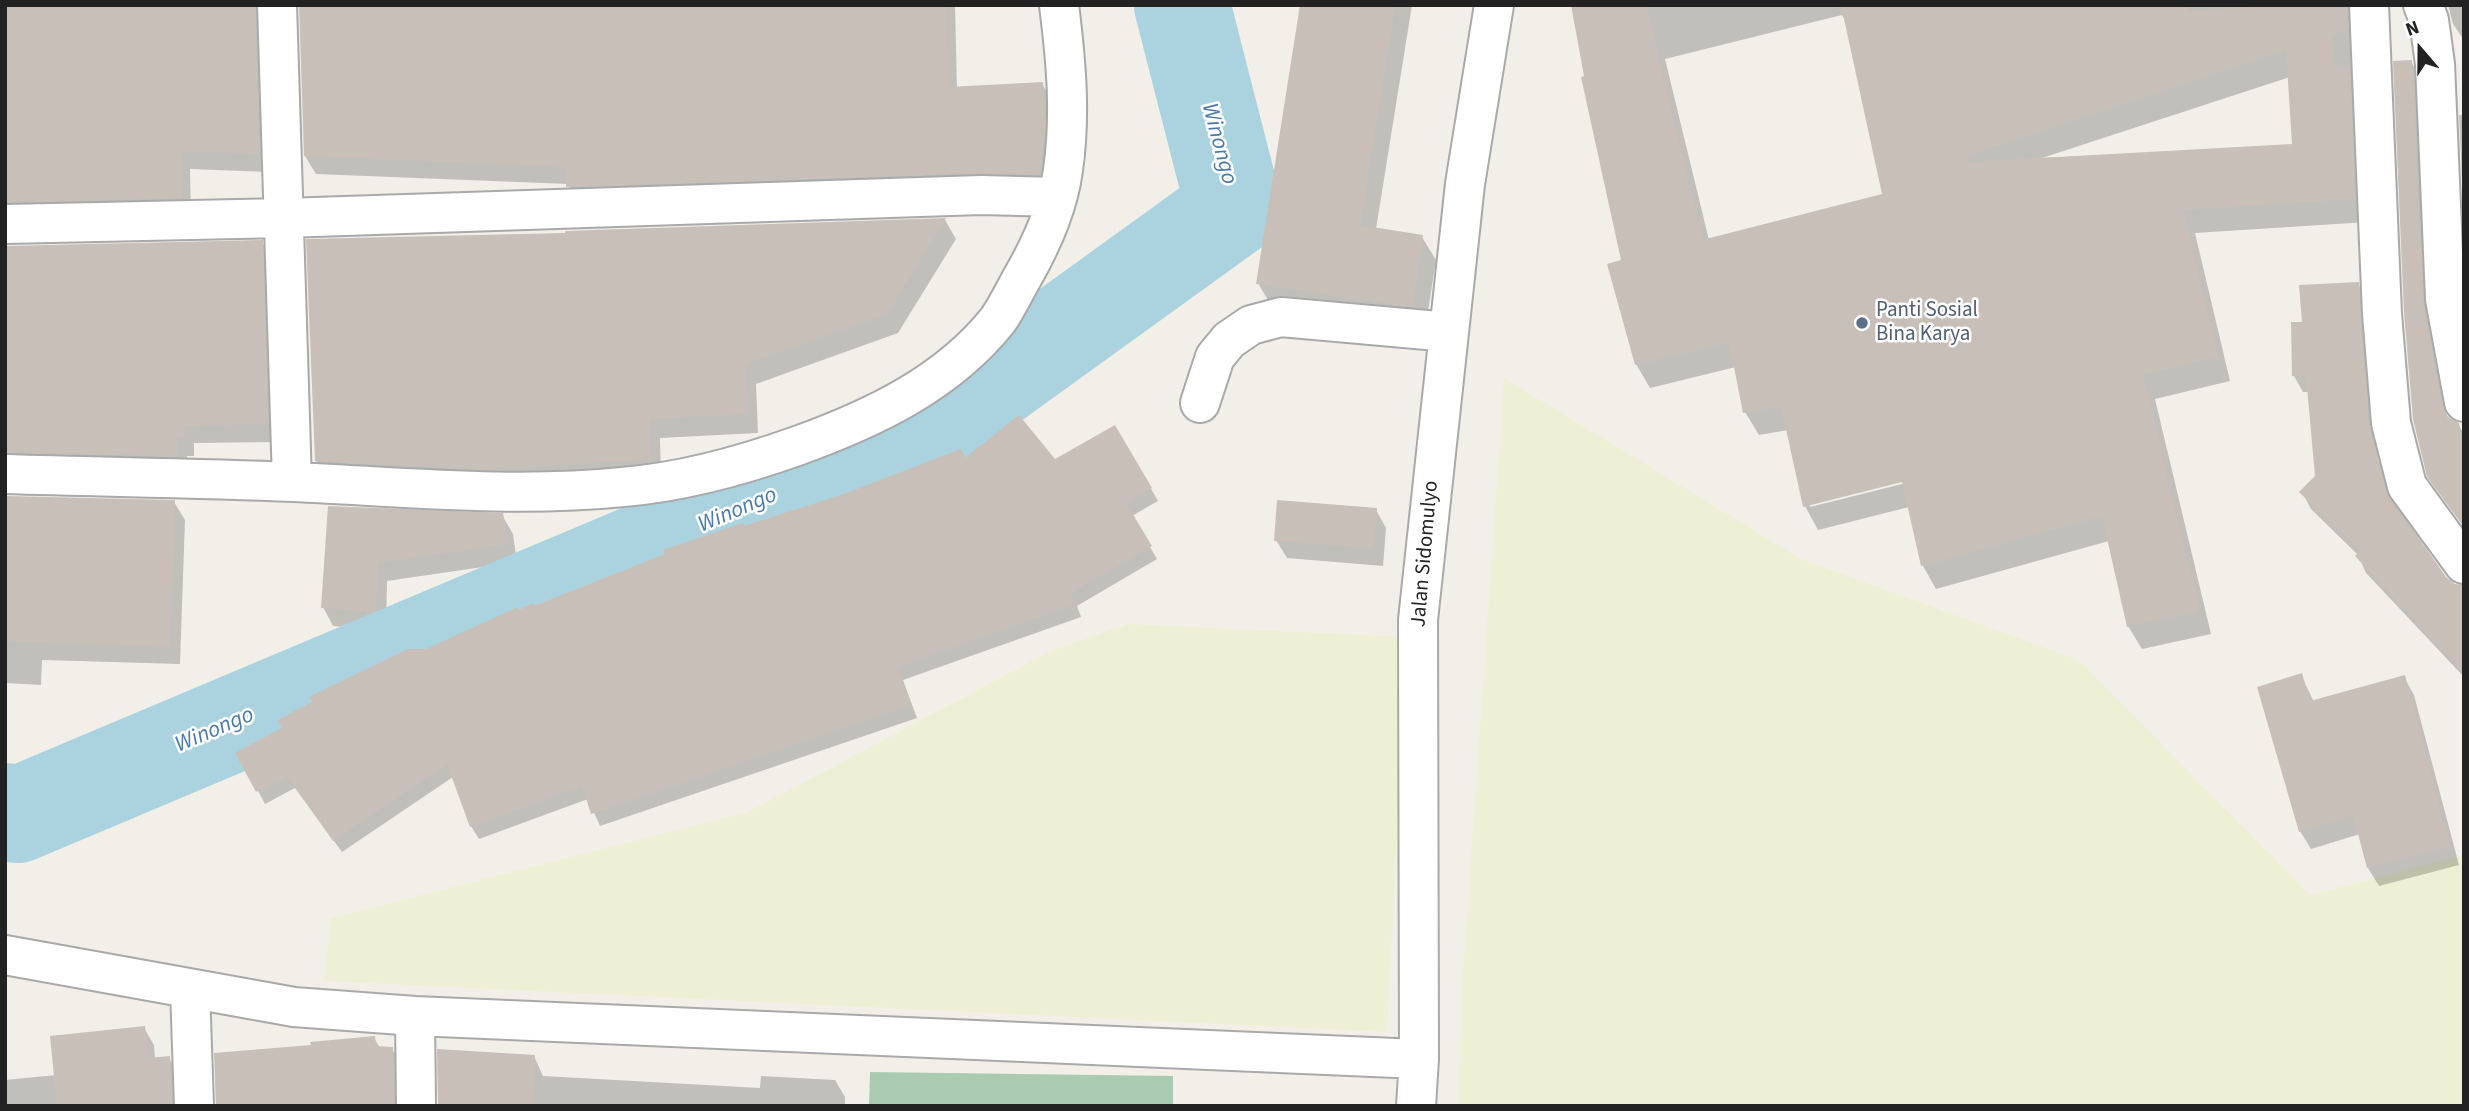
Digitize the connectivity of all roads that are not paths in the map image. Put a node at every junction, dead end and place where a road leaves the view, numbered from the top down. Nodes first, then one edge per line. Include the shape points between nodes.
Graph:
1 (276, 5) edge
2 (1059, 5) edge
3 (1494, 5) edge
4 (2369, 5) edge
5 (2423, 5) edge
6 (1057, 197) junction
7 (284, 218) junction
8 (5, 223) edge
9 (1449, 332) junction
10 (2464, 402) edge
11 (1200, 403) dead end
12 (5, 474) edge
13 (292, 482) junction
14 (2464, 564) edge
15 (5, 955) edge
16 (190, 989) junction
17 (415, 1016) junction
18 (1419, 1059) junction
19 (194, 1106) edge
20 (416, 1106) edge
21 (1416, 1106) edge

1 - 7 street
2 - 6 street via 1068,109
3 - 9 street, Jalan Sidomulyo via 1465,184
4 - 14 street via 2391,424 2407,486
5 - 10 street via 2435,64 2445,299
6 - 7 street via 981,195
6 - 13 street via 1039,249 998,319 957,361 917,392 845,429 702,475 624,487 503,493
7 - 8 street
7 - 13 street
9 - 11 street via 1281,317 1251,325 1215,357
9 - 18 street, Jalan Sidomulyo via 1418,620
12 - 13 street
15 - 16 street
16 - 17 street via 294,1007
16 - 19 street
17 - 18 street
17 - 20 street
18 - 21 street, Jalan Sidomulyo

